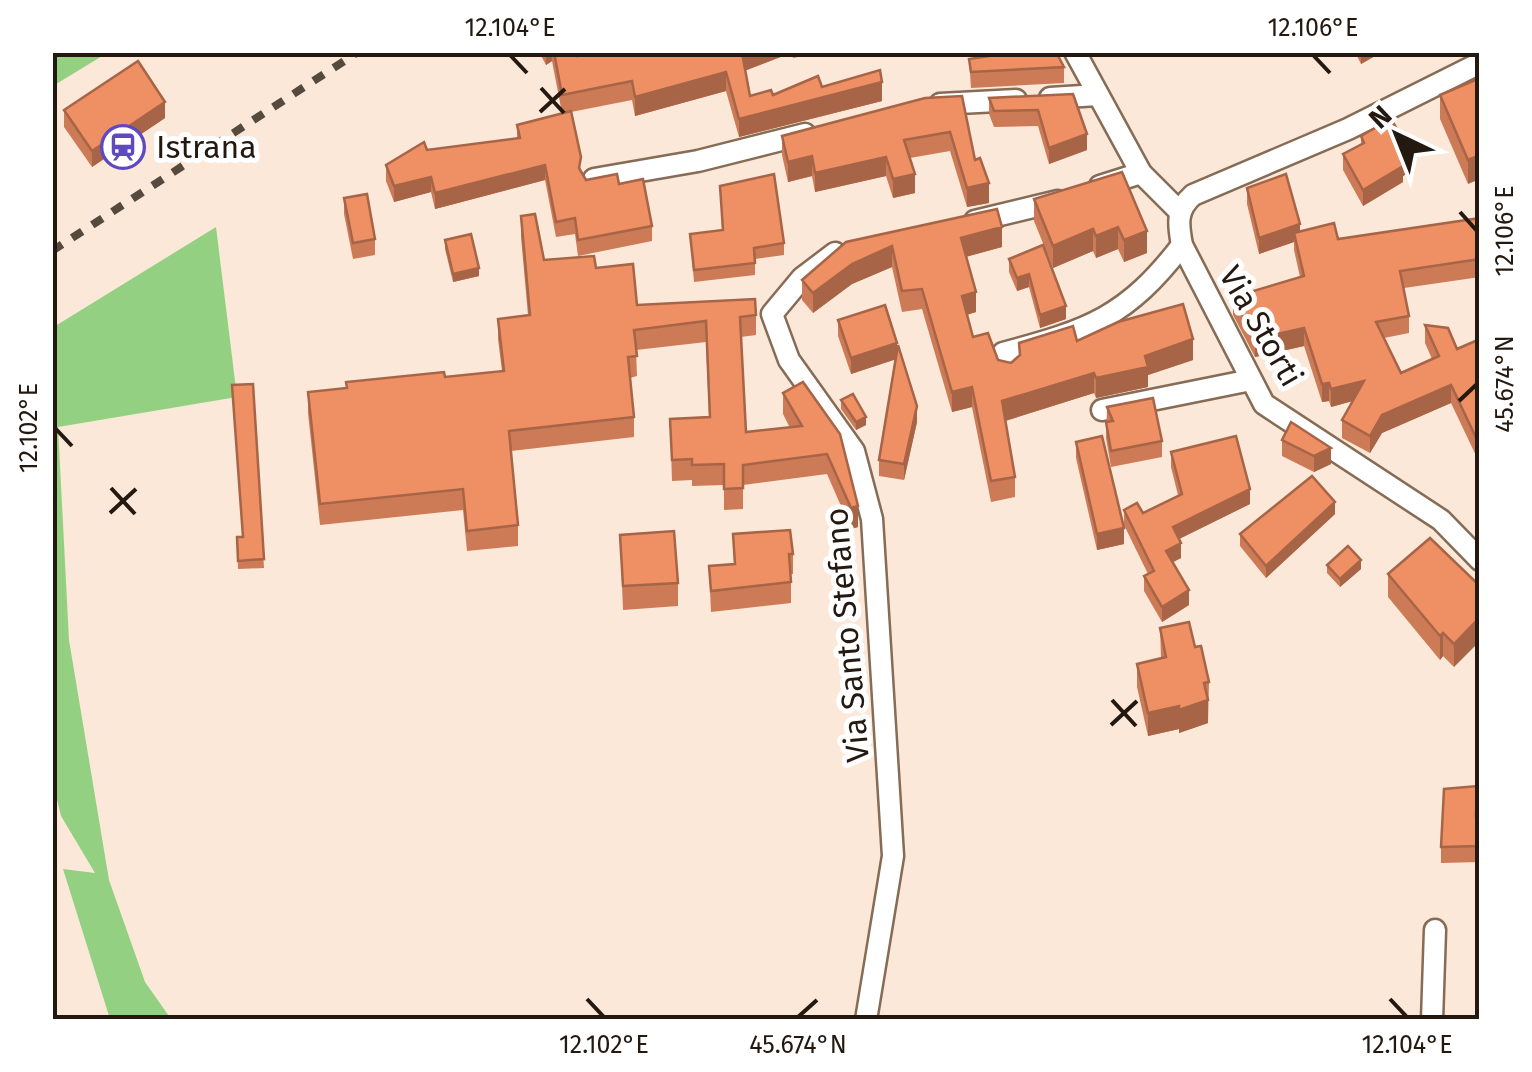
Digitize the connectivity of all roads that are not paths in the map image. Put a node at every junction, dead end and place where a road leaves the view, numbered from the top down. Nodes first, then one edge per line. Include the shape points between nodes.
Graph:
1 (1075, 52) edge
2 (1480, 64) edge
3 (1098, 95) junction
4 (923, 104) edge
5 (830, 127) edge
6 (1141, 173) junction
7 (592, 180) edge
8 (1180, 212) junction
9 (944, 226) edge
10 (856, 245) edge
11 (1182, 245) junction
12 (1007, 370) edge
13 (1251, 380) junction
14 (1102, 410) dead end
15 (1480, 560) edge
16 (1435, 930) dead end
17 (866, 1020) edge
18 (1432, 1020) edge

1 - 3 street
2 - 8 street via 1348,130 1193,195
3 - 4 street
3 - 6 street
5 - 7 street
6 - 8 street
6 - 9 street via 1052,203
8 - 11 street, Via Storti
10 - 17 street, Via Santo Stefano via 802,278 772,314 789,360 854,451 872,518 893,856
11 - 12 street via 1150,287 1113,314 1074,335 1003,352
11 - 13 street, Via Storti
13 - 14 street
13 - 15 street, Via Storti via 1264,404 1441,520
16 - 18 street

